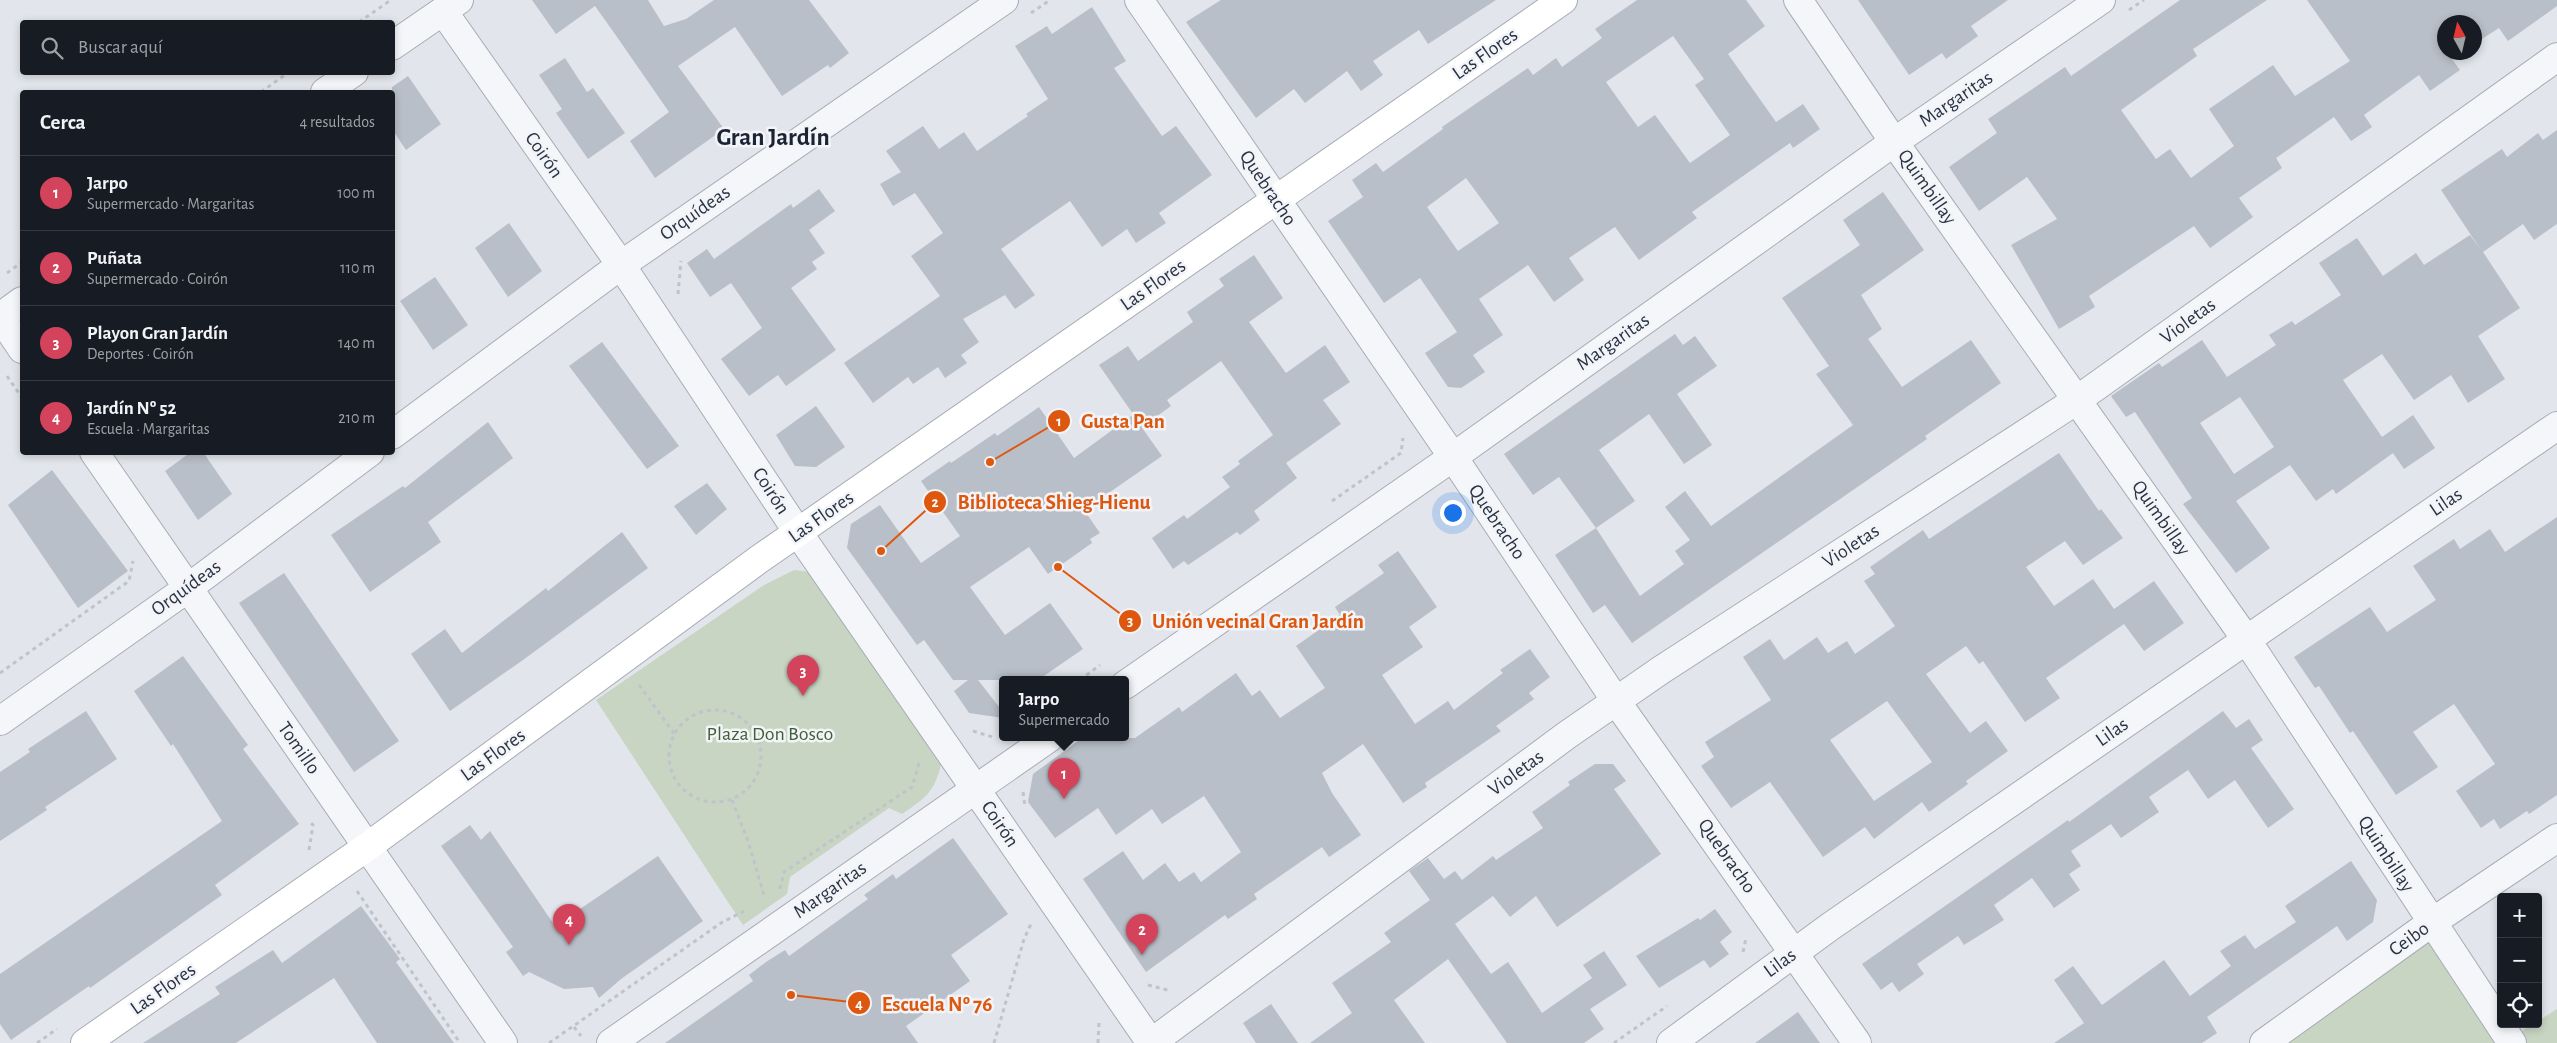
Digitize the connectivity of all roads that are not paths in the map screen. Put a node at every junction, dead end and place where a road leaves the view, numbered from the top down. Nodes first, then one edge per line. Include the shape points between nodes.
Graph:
1 (1004, 0) edge
2 (1139, 0) edge
3 (1563, 0) edge
4 (1798, 0) edge
5 (2101, 0) edge
6 (451, 6) edge
7 (395, 44) edge
8 (2557, 56) edge
9 (350, 75) edge
10 (328, 90) edge
11 (1894, 142) junction
12 (1276, 199) junction
13 (621, 265) junction
14 (20, 302) edge
15 (0, 317) edge
16 (20, 346) edge
17 (2078, 400) junction
18 (2557, 426) edge
19 (395, 433) edge
20 (96, 455) edge
21 (366, 455) edge
22 (1453, 457) junction
23 (799, 534) junction
24 (188, 588) junction
25 (2246, 639) junction
26 (1129, 682) edge
27 (1616, 701) junction
28 (0, 720) edge
29 (1045, 741) edge
30 (976, 788) junction
31 (2557, 838) edge
32 (367, 847) junction
33 (2431, 923) junction
34 (1794, 952) junction
35 (85, 1043) edge
36 (503, 1043) edge
37 (611, 1043) edge
38 (1151, 1043) edge
39 (1671, 1043) edge
40 (1857, 1043) edge
41 (2264, 1043) edge
42 (2512, 1043) edge

1 - 13 street, Orquídeas
2 - 12 street, Quebracho
3 - 12 street, Las Flores
4 - 11 street, Quimbillay
5 - 11 street, Margaritas
6 - 7 street
6 - 13 street, Coirón
8 - 17 street, Violetas
9 - 10 street
11 - 17 street, Quimbillay
11 - 22 street, Margaritas
12 - 22 street, Quebracho
12 - 23 street, Las Flores
13 - 19 street, Orquídeas
13 - 23 street, Coirón
14 - 15 street
15 - 16 street
17 - 25 street, Quimbillay
17 - 27 street, Violetas
18 - 25 street, Lilas
20 - 24 street, Tomillo
21 - 24 street, Orquídeas
22 - 26 street, Margaritas
22 - 27 street, Quebracho
23 - 30 street, Coirón
23 - 32 street, Las Flores via 758,560
24 - 28 street, Orquídeas
24 - 32 street, Tomillo
25 - 33 street, Quimbillay
25 - 34 street, Lilas
27 - 34 street, Quebracho
27 - 38 street, Violetas
29 - 30 street, Margaritas
30 - 37 street, Margaritas
30 - 38 street, Coirón
31 - 33 street, Ceibo
32 - 35 street, Las Flores
32 - 36 street, Tomillo
33 - 41 street, Ceibo
33 - 42 street, Quimbillay
34 - 39 street, Lilas
34 - 40 street, Quebracho

